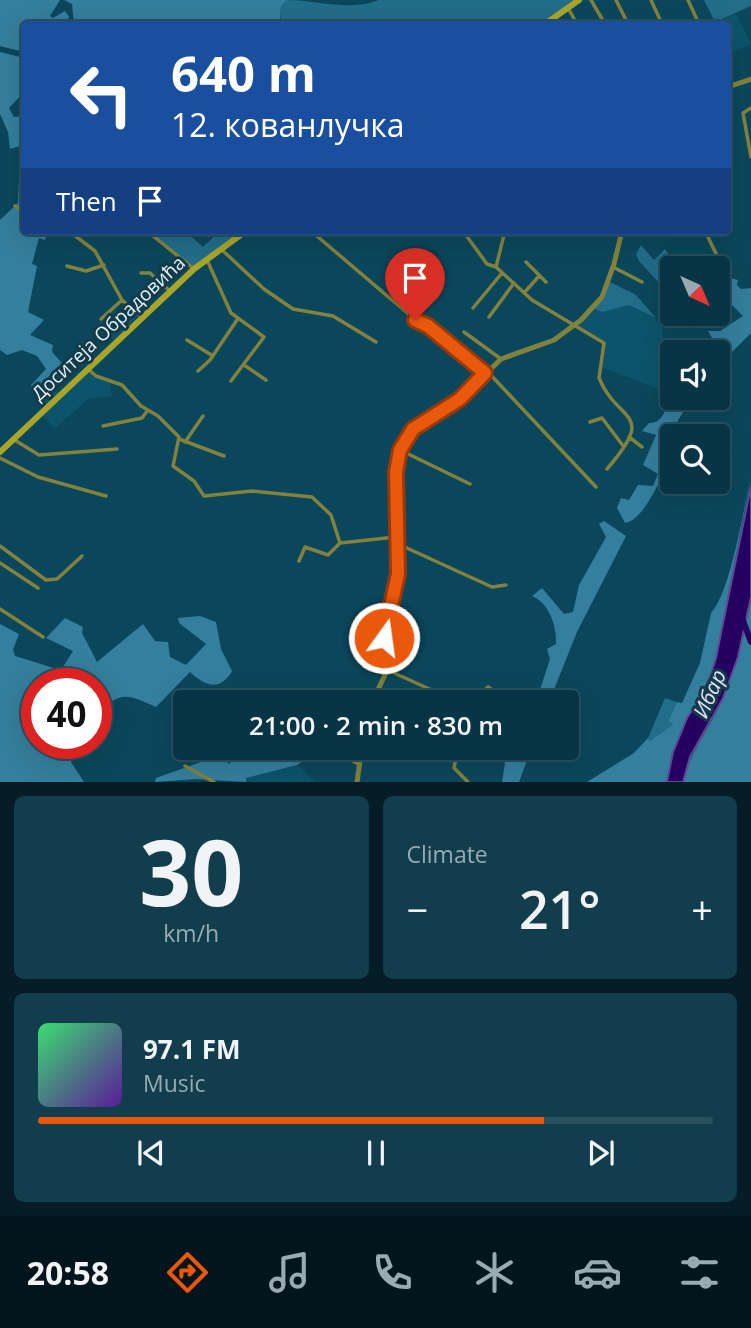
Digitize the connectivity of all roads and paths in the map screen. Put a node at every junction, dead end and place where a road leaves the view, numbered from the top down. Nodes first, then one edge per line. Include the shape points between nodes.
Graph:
1 (579, 0) edge
2 (591, 0) edge
3 (616, 0) edge
4 (650, 0) edge
5 (688, 0) edge
6 (568, 8) junction
7 (555, 17) junction
8 (549, 21) edge
9 (557, 21) edge
10 (576, 21) edge
11 (603, 21) edge
12 (626, 21) edge
13 (660, 21) edge
14 (698, 21) edge
15 (751, 80) edge
16 (731, 86) edge
17 (751, 108) edge
18 (751, 158) edge
19 (15, 206) dead end
20 (21, 210) edge
21 (75, 235) edge
22 (152, 235) edge
23 (240, 235) edge
24 (317, 235) edge
25 (466, 235) edge
26 (504, 235) edge
27 (621, 235) edge
28 (707, 235) edge
29 (220, 248) junction
30 (717, 256) edge
31 (207, 257) junction
32 (526, 262) dead end
33 (104, 265) junction
34 (67, 266) dead end
35 (496, 267) junction
36 (613, 267) junction
37 (194, 269) junction
38 (502, 272) junction
39 (141, 273) dead end
40 (539, 275) junction
41 (546, 282) dead end
42 (642, 282) dead end
43 (514, 283) junction
44 (170, 291) junction
45 (524, 293) junction
46 (122, 300) junction
47 (473, 308) dead end
48 (142, 317) junction
49 (489, 317) dead end
50 (101, 319) dead end
51 (237, 320) junction
52 (576, 324) junction
53 (464, 332) dead end
54 (187, 340) dead end
55 (376, 342) dead end
56 (213, 356) junction
57 (501, 359) junction
58 (244, 365) junction
59 (88, 369) junction
60 (198, 371) dead end
61 (486, 372) junction
62 (266, 380) dead end
63 (231, 381) dead end
64 (147, 411) junction
65 (202, 415) dead end
66 (590, 422) dead end
67 (103, 426) dead end
68 (629, 437) junction
69 (13, 439) junction
70 (179, 439) junction
71 (185, 442) junction
72 (624, 447) junction
73 (642, 447) dead end
74 (117, 449) dead end
75 (400, 450) junction
76 (0, 452) edge
77 (224, 456) dead end
78 (0, 458) edge
79 (607, 468) dead end
80 (470, 484) dead end
81 (596, 487) dead end
82 (106, 496) dead end
83 (398, 540) junction
84 (340, 543) junction
85 (0, 546) edge
86 (82, 556) dead end
87 (299, 561) dead end
88 (0, 564) edge
89 (506, 585) dead end
90 (38, 588) dead end
91 (0, 609) edge
92 (43, 637) dead end
93 (383, 668) junction
94 (378, 690) edge
95 (432, 690) edge
96 (351, 760) edge
97 (361, 760) edge
98 (453, 760) edge
99 (455, 762) joint
100 (360, 765) junction
101 (185, 766) dead end
102 (214, 782) edge
103 (357, 782) edge
104 (468, 782) edge

1 - 6 main road
2 - 11 street
3 - 12 street
4 - 13 street
5 - 14 street
6 - 7 main road
6 - 10 street
7 - 8 main road
7 - 9 street
15 - 16 street
17 - 18 street via 743,113
19 - 20 street
21 - 33 street
22 - 37 street
23 - 29 main road, Доситеја Обрадовића
24 - 61 street via 418,323
25 - 35 street via 488,264
26 - 35 street
27 - 36 street
28 - 30 street
29 - 31 main road, Доситеја Обрадовића
29 - 55 street via 293,309 333,316
31 - 37 main road, Доситеја Обрадовића
31 - 51 street via 223,300
32 - 40 street
33 - 34 street via 86,271
33 - 46 street
35 - 38 street
36 - 42 street
36 - 52 street via 602,297
37 - 44 main road, Доситеја Обрадовића
38 - 43 street
38 - 47 street
39 - 44 street via 150,272
40 - 41 street
40 - 45 street
43 - 45 street
43 - 49 street
44 - 48 main road, Доситеја Обрадовића
45 - 52 street
46 - 48 street
46 - 50 street
48 - 59 main road, Доситеја Обрадовића
51 - 56 street
51 - 58 street via 264,337
52 - 57 street via 554,340
52 - 68 street via 604,343 599,378 632,418
53 - 57 street
54 - 56 street
56 - 60 street
57 - 61 street
58 - 62 street
58 - 63 street
59 - 64 street via 122,385
59 - 69 main road, Доситеја Обрадовића
61 - 75 street via 460,399 413,429
61 - 81 street
64 - 67 street via 142,418
64 - 70 street via 158,415
65 - 71 street
66 - 72 street via 601,418
68 - 72 street
68 - 73 street
69 - 74 street via 38,455
69 - 76 main road, Доситеја Обрадовића
70 - 71 street
70 - 84 street via 173,466 194,481 204,496 252,491 312,497 331,515
71 - 77 street
72 - 79 street
75 - 80 street
75 - 83 street via 396,472
78 - 82 street via 38,477
83 - 84 street
83 - 89 street via 492,587
83 - 93 street via 392,608 379,657
84 - 87 street via 328,555 305,547
85 - 86 street via 46,580 57,579
88 - 90 street
91 - 92 street
93 - 94 street
93 - 95 street
96 - 100 street
97 - 100 street
98 - 99 street
99 - 104 street via 454,768
100 - 103 street
101 - 102 street

